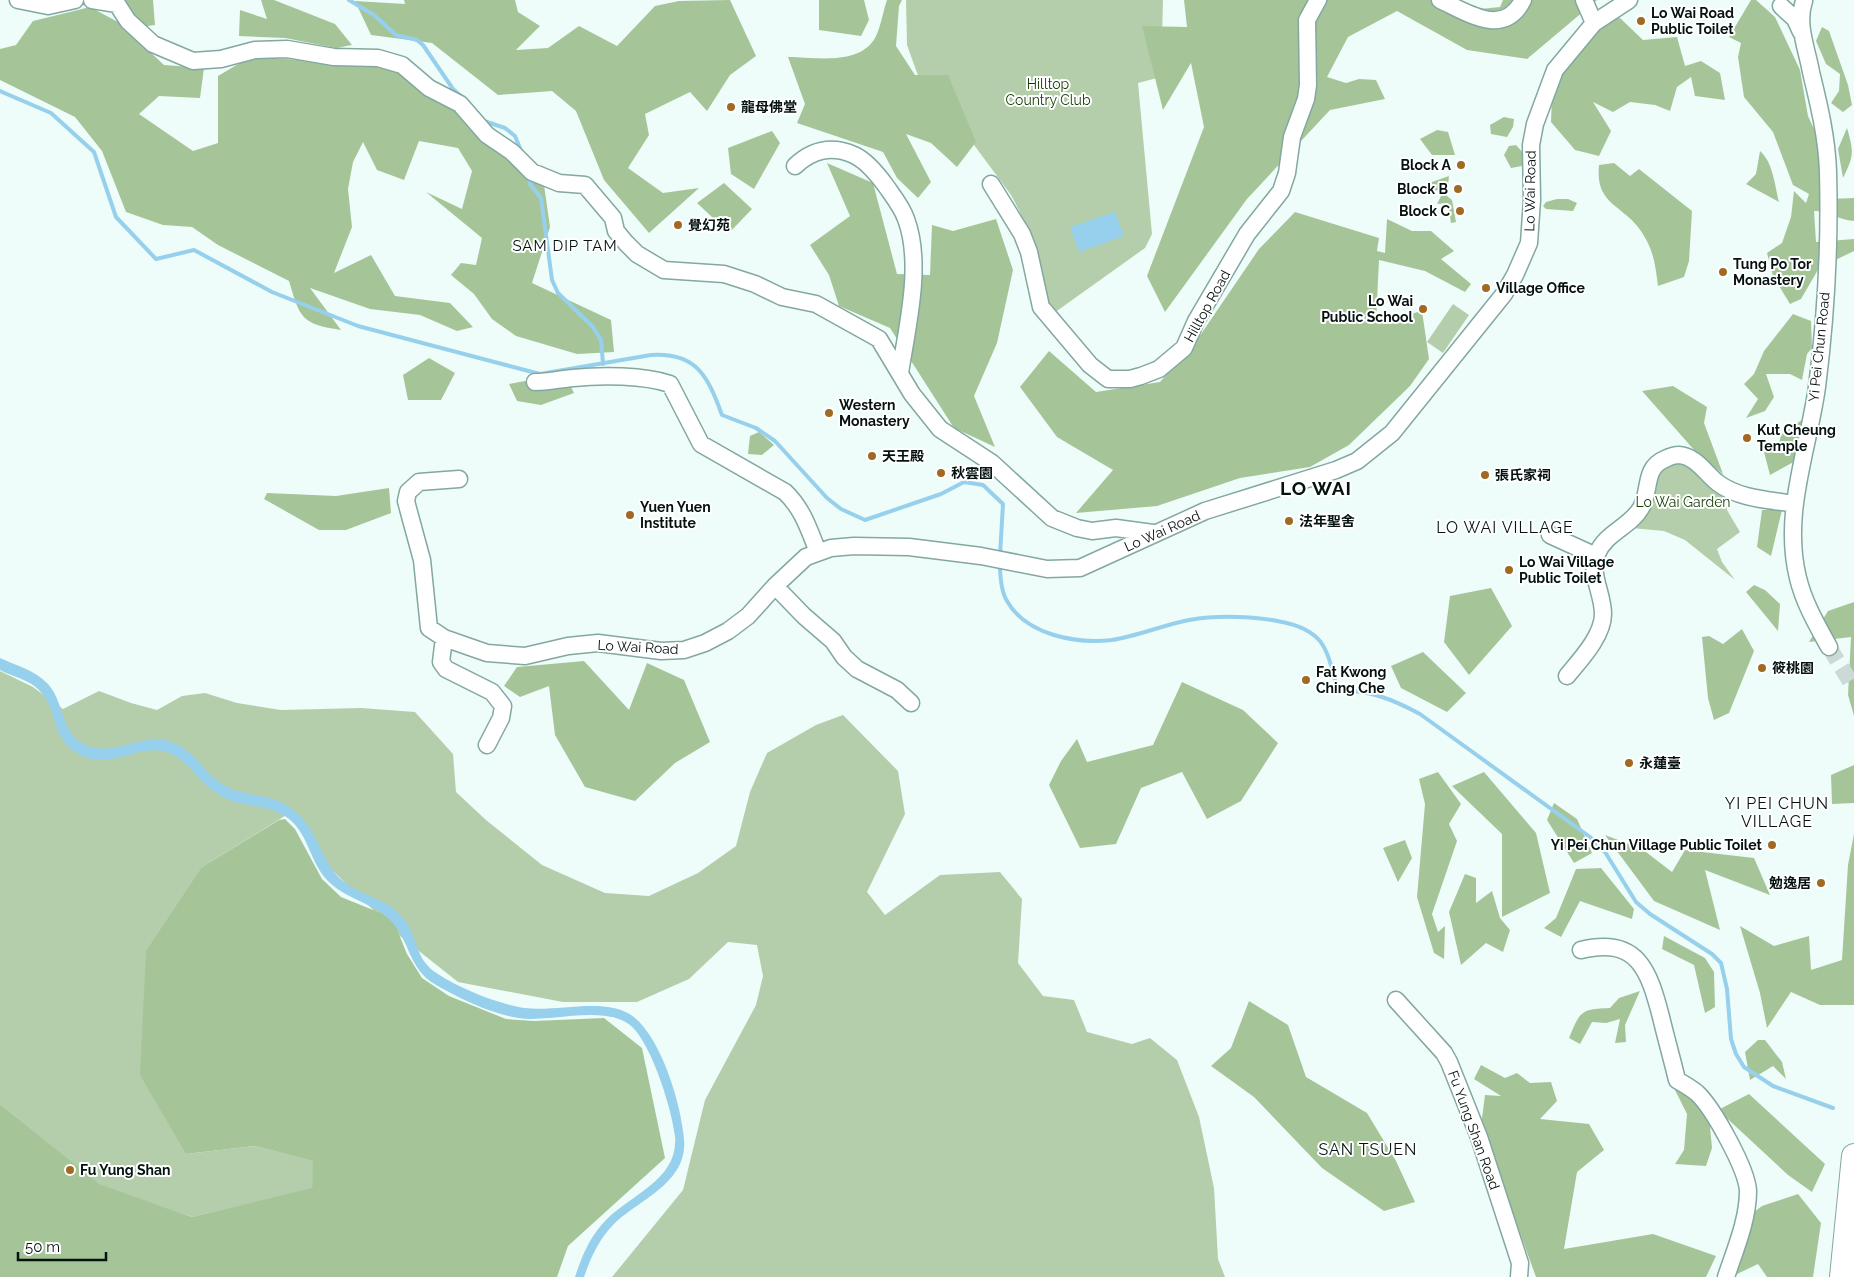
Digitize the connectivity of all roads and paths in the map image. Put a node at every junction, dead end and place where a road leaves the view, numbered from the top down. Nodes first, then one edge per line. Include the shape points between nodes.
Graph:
1 (18, 0) edge
2 (75, 0) edge
3 (92, 0) edge
4 (1318, 0) edge
5 (1440, 0) edge
6 (1523, 0) edge
7 (1584, 0) edge
8 (1629, 0) edge
9 (1804, 1) edge
10 (1776, 2) edge
11 (1594, 23) junction
12 (1805, 41) junction
13 (795, 166) dead end
14 (991, 184) dead end
15 (900, 374) junction
16 (534, 382) dead end
17 (459, 479) dead end
18 (1795, 504) junction
19 (1154, 533) junction
20 (1550, 535) dead end
21 (818, 552) junction
22 (1596, 556) junction
23 (775, 586) junction
24 (444, 638) junction
25 (1829, 647) tunnel mouth
26 (1567, 676) dead end
27 (912, 703) dead end
28 (487, 745) dead end
29 (1581, 950) dead end
30 (1396, 1000) dead end
31 (1854, 1156) edge
32 (1847, 1218) junction
33 (1519, 1277) edge
34 (1726, 1277) edge
35 (1830, 1277) edge
36 (1842, 1277) edge

1 - 2 street via 48,6
3 - 15 street via 117,4 128,21 153,44 193,61 222,59 255,50 288,50 334,57 378,58 402,65 429,88 460,104 487,135 512,152 532,172 559,183 585,186 608,211 616,231 637,254 664,270 724,274 782,297 816,304 879,339
4 - 14 street, Hilltop Road via 1306,20 1308,85 1280,191 1244,240 1196,321 1184,348 1159,369 1130,379 1108,379 1081,354 1040,307 1026,243 1013,215
5 - 6 street via 1477,17 1496,21 1514,13
7 - 11 street
8 - 11 street, Lo Wai Road
9 - 10 street via 1795,7
9 - 12 street, Yi Pei Chun Road via 1800,23
10 - 12 street, Yi Pei Chun Road via 1795,19
11 - 19 street, Lo Wai Road via 1555,70 1533,131 1529,243 1515,275 1504,294 1392,433 1357,461 1336,470 1206,511
12 - 18 street, Yi Pei Chun Road via 1826,149 1829,229 1824,328
13 - 15 street via 818,150 834,149 859,157 879,177 906,218 913,267 912,300
15 - 19 street via 940,429 992,463 1052,518 1064,525 1092,531 1116,528
16 - 21 street via 631,377 654,378 670,384 701,444 785,492 804,516
17 - 24 street via 419,482 408,492 406,501 422,560 429,628
18 - 22 street via 1733,492 1716,482 1693,460 1677,454 1658,462 1651,471 1640,509 1609,536
18 - 25 street, Yi Pei Chun Road via 1793,551 1798,579 1811,615
19 - 21 street, Lo Wai Road via 1080,568 1064,570 909,547 854,546
20 - 22 street
21 - 23 street, Lo Wai Road via 806,557
22 - 26 street via 1594,570 1603,615 1590,645
23 - 24 street, Lo Wai Road via 758,606 728,631 684,650 661,651 598,643 525,656 487,653
23 - 27 street via 833,641 857,669 897,690
24 - 28 street via 441,662 446,669 492,692 503,706 501,718
29 - 34 street via 1598,946 1618,948 1628,952 1643,966 1653,984 1678,1080 1698,1094 1707,1106 1742,1168 1747,1201
30 - 33 street, Fu Yung Shan Road via 1444,1053 1452,1067 1520,1262
31 - 32 highway
32 - 35 highway
32 - 36 highway

